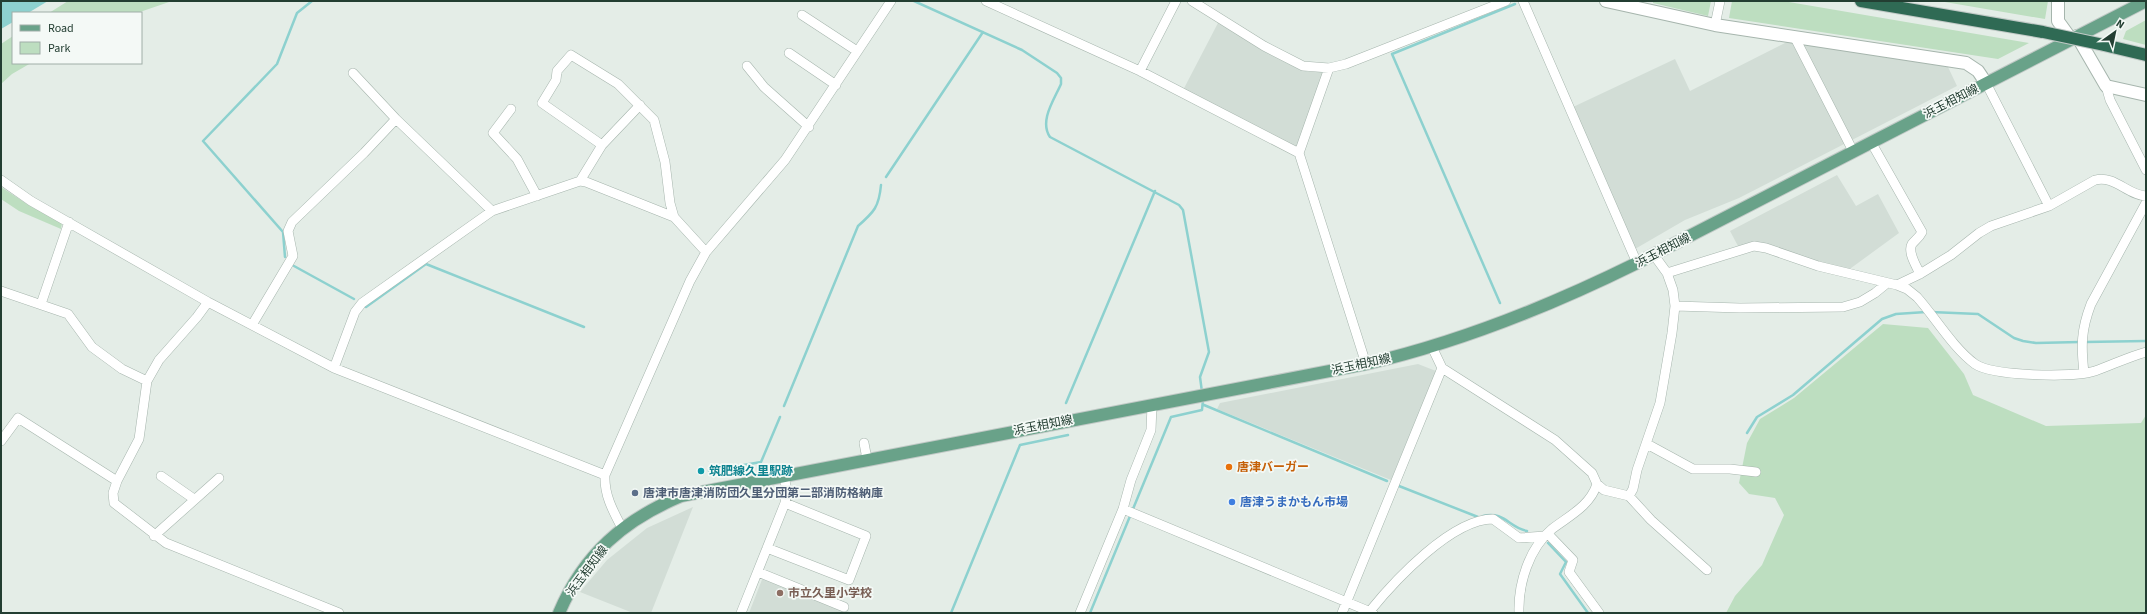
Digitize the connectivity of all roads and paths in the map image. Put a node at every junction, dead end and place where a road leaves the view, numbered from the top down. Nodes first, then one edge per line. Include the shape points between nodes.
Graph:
1 (891, 1) edge
2 (986, 1) edge
3 (1176, 1) edge
4 (1192, 1) edge
5 (1506, 1) edge
6 (1523, 1) edge
7 (1606, 1) edge
8 (1720, 1) edge
9 (1861, 1) edge
10 (2058, 1) edge
11 (2146, 1) edge
12 (802, 15) dead end
13 (1715, 24) junction
14 (1795, 38) junction
15 (2074, 38) junction
16 (858, 51) junction
17 (789, 53) dead end
18 (2146, 55) edge
19 (747, 66) dead end
20 (1329, 68) junction
21 (1140, 71) junction
22 (353, 73) dead end
23 (1986, 84) junction
24 (836, 85) junction
25 (2106, 86) junction
26 (2146, 95) edge
27 (640, 105) junction
28 (511, 109) dead end
29 (396, 119) junction
30 (808, 127) junction
31 (1871, 142) junction
32 (602, 145) junction
33 (1853, 151) junction
34 (1299, 153) junction
35 (2146, 170) edge
36 (1, 180) edge
37 (580, 181) junction
38 (537, 196) junction
39 (2146, 196) edge
40 (2146, 203) edge
41 (2049, 206) junction
42 (492, 211) junction
43 (674, 217) junction
44 (69, 222) junction
45 (706, 252) junction
46 (1654, 255) junction
47 (1637, 263) junction
48 (1666, 273) junction
49 (1920, 274) junction
50 (1886, 284) junction
51 (1897, 285) junction
52 (1, 291) edge
53 (208, 302) junction
54 (42, 304) junction
55 (1675, 306) junction
56 (252, 325) junction
57 (1432, 347) junction
58 (2146, 352) edge
59 (1366, 364) junction
60 (334, 368) junction
61 (1442, 368) junction
62 (2084, 373) junction
63 (147, 381) junction
64 (1152, 405) junction
65 (1, 440) edge
66 (864, 443) dead end
67 (1647, 444) junction
68 (867, 459) junction
69 (1756, 472) dead end
70 (161, 476) dead end
71 (605, 476) junction
72 (784, 476) junction
73 (219, 478) dead end
74 (117, 481) junction
75 (1597, 484) junction
76 (1629, 496) junction
77 (194, 499) junction
78 (785, 503) junction
79 (1124, 509) junction
80 (622, 528) junction
81 (1546, 535) junction
82 (154, 536) junction
83 (767, 548) junction
84 (1707, 570) dead end
85 (758, 572) junction
86 (1346, 603) junction
87 (844, 607) dead end
88 (1371, 612) edge
89 (339, 613) edge
90 (559, 613) edge
91 (741, 613) edge
92 (1080, 613) edge
93 (1342, 613) edge
94 (1519, 613) edge
95 (1599, 613) edge

1 - 16 street
2 - 21 street
3 - 21 street
4 - 20 street via 1264,46 1304,66
5 - 20 street via 1346,64
6 - 47 street
7 - 13 street
8 - 13 street
9 - 18 highway, bridge via 2043,32
10 - 15 street via 2058,21
11 - 15 main road, 浜玉相知線
12 - 16 street
13 - 14 street
14 - 23 street via 1966,63 1978,71
14 - 33 street
15 - 23 main road, 浜玉相知線
15 - 25 street
16 - 24 street
17 - 24 street
19 - 30 street via 764,87
20 - 34 street
21 - 34 street
22 - 29 street
23 - 31 main road, 浜玉相知線
23 - 41 street
24 - 30 street
25 - 26 street
25 - 35 street via 2110,100
27 - 32 street
27 - 32 street via 618,84 571,55 557,71 556,80 542,103
27 - 43 street via 654,120 665,162
28 - 38 street via 493,133 517,158
29 - 42 street
29 - 56 street via 292,222 288,231 293,256
30 - 45 street via 785,160
31 - 33 main road, 浜玉相知線
31 - 49 street via 1922,232 1910,251
32 - 37 street
33 - 46 main road, 浜玉相知線
34 - 59 street
36 - 44 street via 31,201
37 - 38 street
37 - 43 street
38 - 42 street
39 - 41 street via 2138,195 2110,179 2103,178
40 - 62 street via 2085,319 2081,337
41 - 49 street via 1991,226
42 - 60 street via 362,303 355,312
43 - 45 street
44 - 53 street
44 - 54 street
45 - 71 street via 690,281
46 - 47 main road, 浜玉相知線
46 - 48 street
47 - 57 main road, 浜玉相知線 via 1548,305
48 - 50 street via 1754,246
48 - 55 street via 1673,290
49 - 51 street
50 - 51 street
50 - 55 street via 1860,302 1843,307
51 - 62 street via 1917,297 1975,364 2002,373
52 - 54 street
53 - 56 street
53 - 63 street via 159,360
54 - 63 street via 68,314 92,347 122,369
55 - 67 street via 1660,403
56 - 60 street
57 - 59 main road, 浜玉相知線
57 - 61 street
58 - 62 street
59 - 64 main road, 浜玉相知線
60 - 71 street
61 - 75 street via 1556,440 1592,474
61 - 86 street
63 - 74 street via 140,439
64 - 68 main road, 浜玉相知線
64 - 79 street via 1151,430 1131,480
65 - 74 street via 18,418
66 - 68 street
67 - 69 street via 1693,469
67 - 76 street
68 - 72 main road, 浜玉相知線
70 - 77 street
71 - 80 street via 607,498
72 - 78 street via 787,491
72 - 80 main road, 浜玉相知線 via 681,496 652,509
73 - 77 street
74 - 82 street via 113,493 114,503
75 - 76 street via 1604,490
75 - 81 street via 1584,506
76 - 84 street via 1651,520
77 - 82 street
78 - 83 street
78 - 83 street via 866,536 848,580
79 - 86 street
79 - 92 street
80 - 90 main road, 浜玉相知線 via 593,558
81 - 88 street via 1519,538 1493,519 1457,530 1432,548 1384,594
81 - 94 street via 1535,549 1523,578
81 - 95 street via 1573,560 1569,572
82 - 89 street via 166,544
83 - 85 street
85 - 87 street
85 - 91 street
86 - 88 street
86 - 93 street

